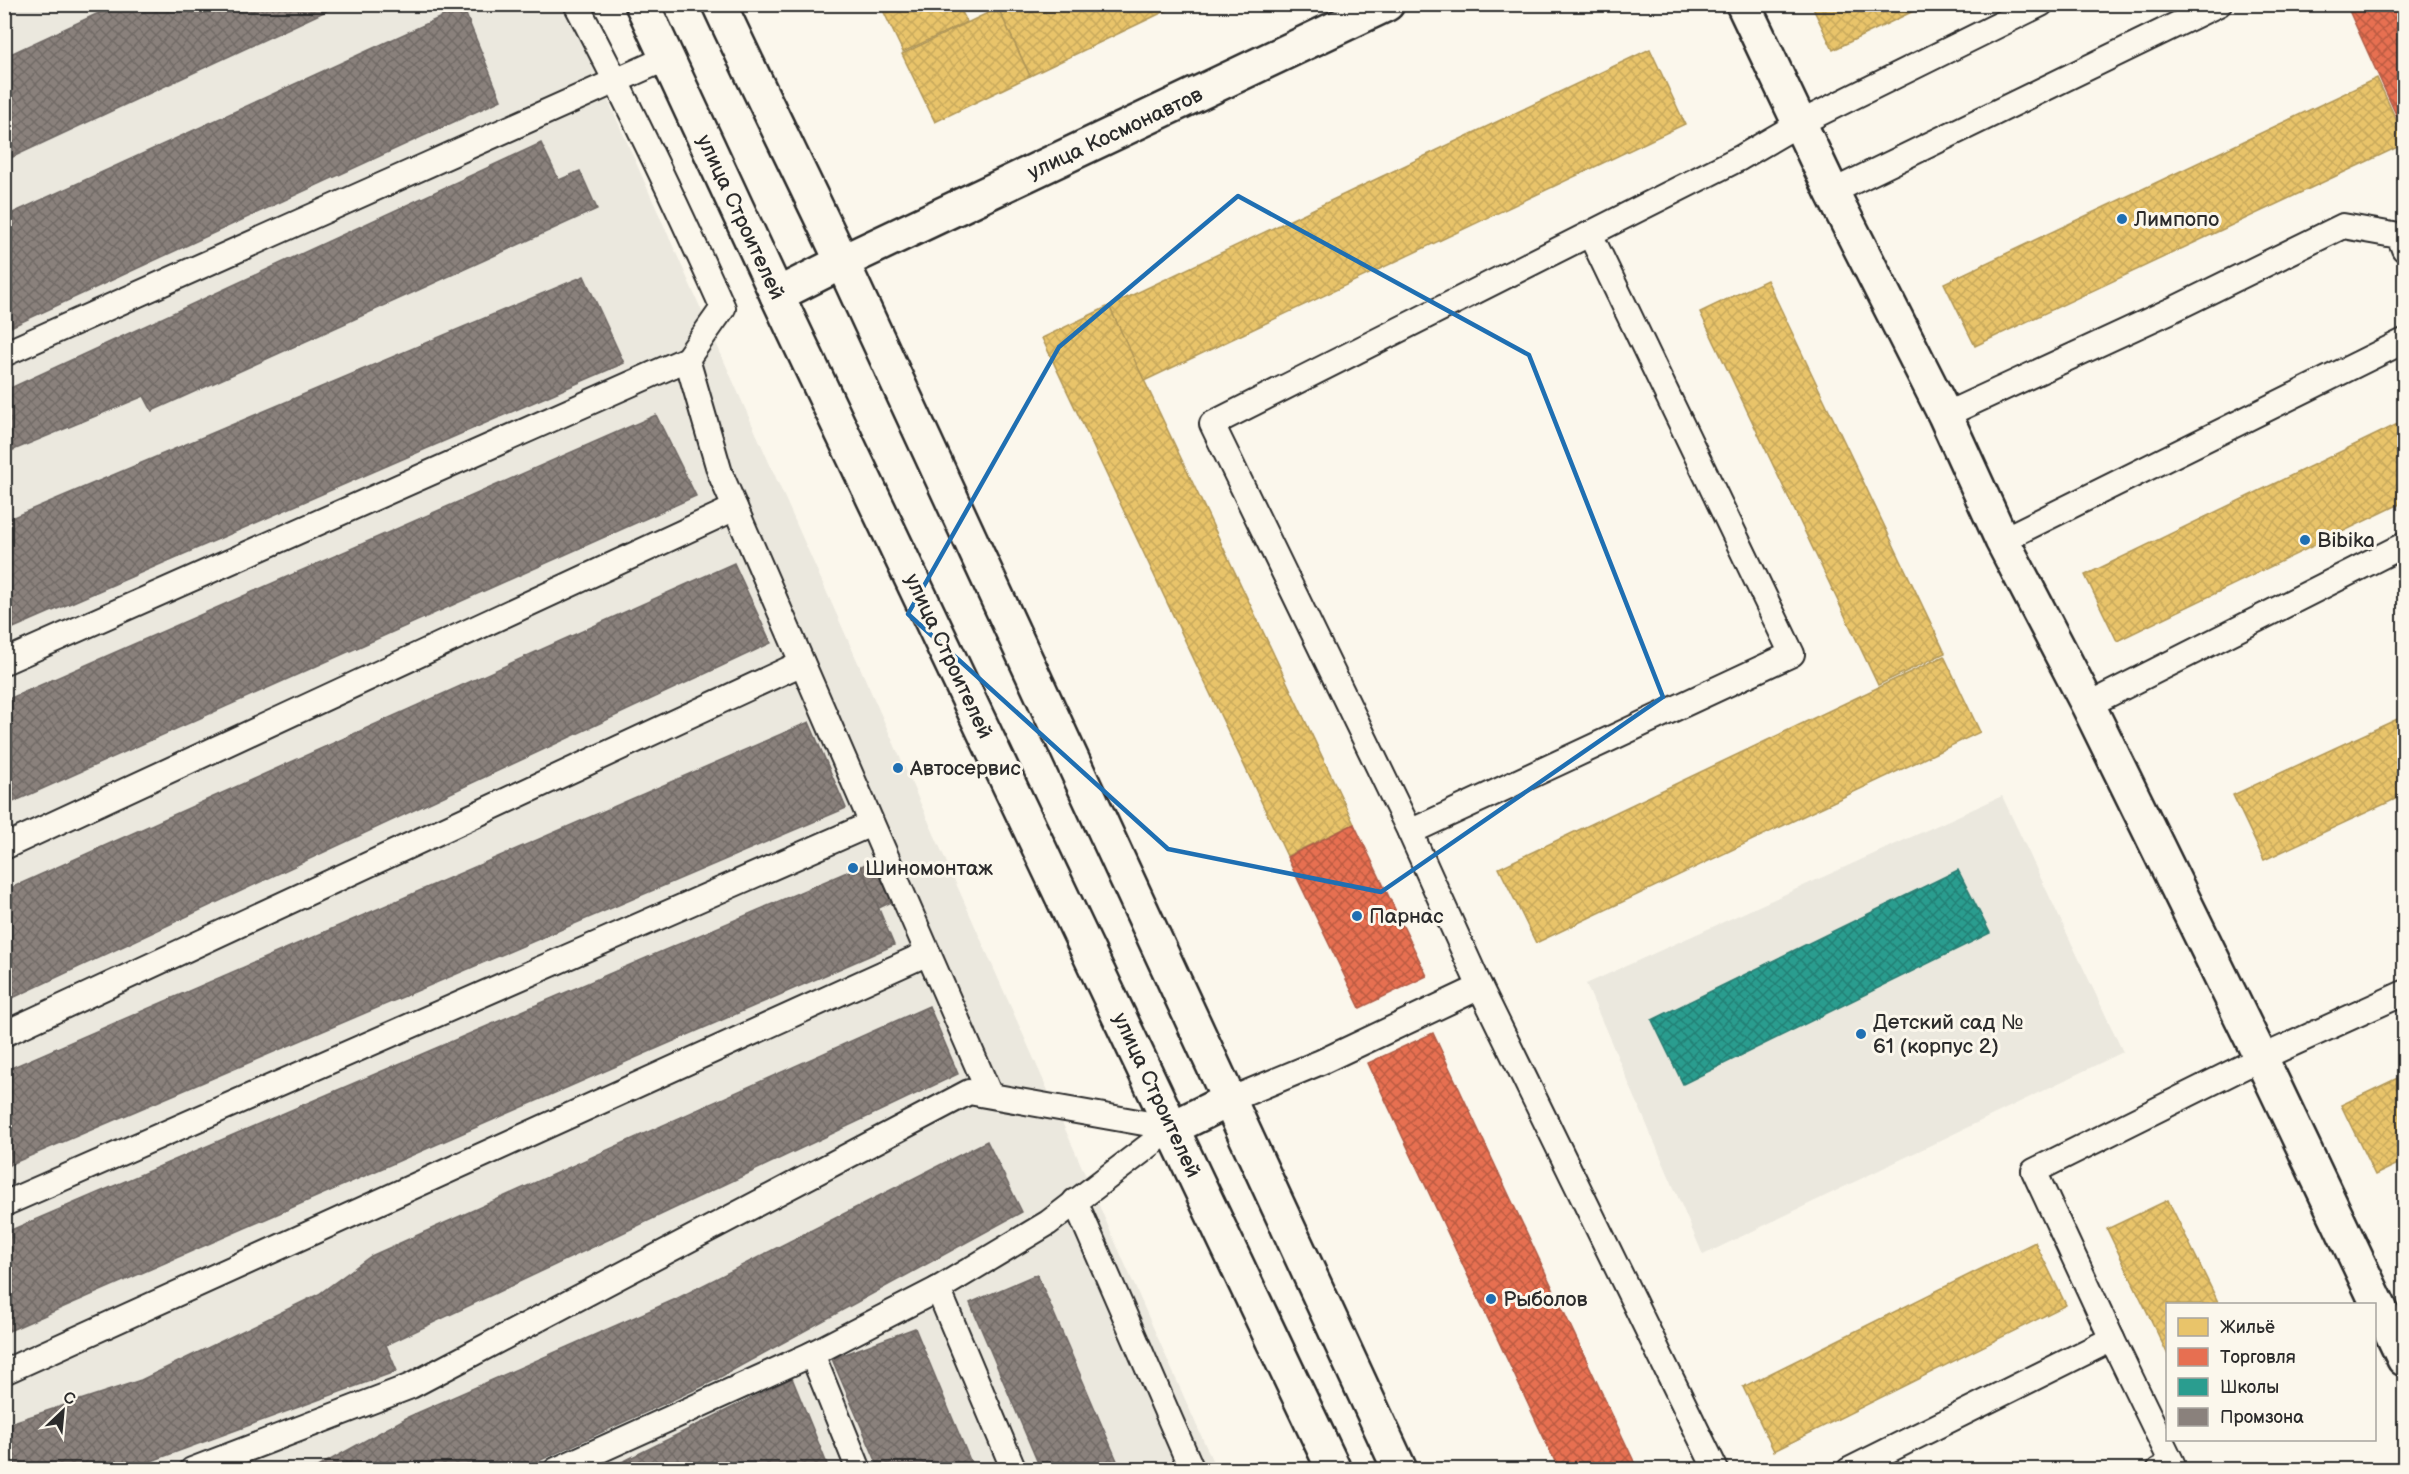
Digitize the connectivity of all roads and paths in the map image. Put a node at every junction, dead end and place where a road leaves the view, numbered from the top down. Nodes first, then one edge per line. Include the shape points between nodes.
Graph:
1 (576, 4) edge
2 (642, 4) edge
3 (719, 4) edge
4 (1387, 4) edge
5 (1743, 4) edge
6 (2041, 4) edge
7 (2219, 4) edge
8 (667, 58) junction
9 (616, 79) junction
10 (1800, 123) junction
11 (1832, 192) junction
12 (1590, 234) junction
13 (2404, 249) edge
14 (842, 262) junction
15 (777, 295) junction
16 (2404, 340) edge
17 (4, 354) edge
18 (687, 359) junction
19 (1945, 415) junction
20 (735, 508) junction
21 (2002, 540) junction
22 (2404, 545) edge
23 (4, 662) edge
24 (802, 663) junction
25 (2088, 705) junction
26 (871, 824) junction
27 (1410, 832) junction
28 (4, 847) edge
29 (928, 953) junction
30 (1480, 987) junction
31 (2404, 993) edge
32 (4, 1034) edge
33 (2261, 1058) junction
34 (990, 1095) junction
35 (1227, 1101) junction
36 (1172, 1128) junction
37 (1075, 1201) junction
38 (4, 1204) edge
39 (938, 1289) junction
40 (2112, 1339) junction
41 (812, 1354) junction
42 (2404, 1359) edge
43 (4, 1372) edge
44 (192, 1470) edge
45 (556, 1470) edge
46 (859, 1470) edge
47 (1014, 1470) edge
48 (1192, 1470) edge
49 (1334, 1470) edge
50 (1400, 1470) edge
51 (1716, 1470) edge
52 (1849, 1470) edge
53 (2159, 1470) edge

1 - 9 lane
2 - 8 main road, улица Строителей
3 - 14 main road
4 - 14 main road, улица Космонавтов
5 - 10 main road
6 - 10 lane
7 - 11 lane
8 - 9 lane
8 - 15 main road, улица Строителей
9 - 17 lane
9 - 18 lane via 723,308
10 - 11 main road
10 - 12 lane
11 - 19 main road
12 - 27 lane via 1212,424
12 - 27 lane via 1792,654
13 - 19 lane via 2399,236 2343,226
14 - 15 main road, улица Космонавтов
14 - 35 main road
15 - 36 main road, улица Строителей
16 - 21 lane
18 - 20 lane via 720,473
18 - 23 lane
19 - 21 main road
20 - 24 lane
20 - 28 lane
21 - 25 main road
22 - 25 lane
24 - 26 lane
24 - 32 lane
25 - 33 main road
26 - 29 lane
26 - 38 lane
27 - 30 lane
29 - 34 lane
29 - 43 lane
30 - 35 lane via 1321,1062
30 - 51 lane
31 - 33 lane
33 - 40 lane via 2034,1171
33 - 42 main road
34 - 36 lane
34 - 44 lane via 969,1092 411,1386
35 - 36 main road
35 - 50 main road
36 - 37 lane
36 - 49 main road, улица Строителей
37 - 39 lane via 1048,1223
37 - 48 lane
39 - 41 lane
39 - 47 lane
40 - 52 lane
40 - 53 lane via 2172,1463
41 - 45 lane
41 - 46 lane

